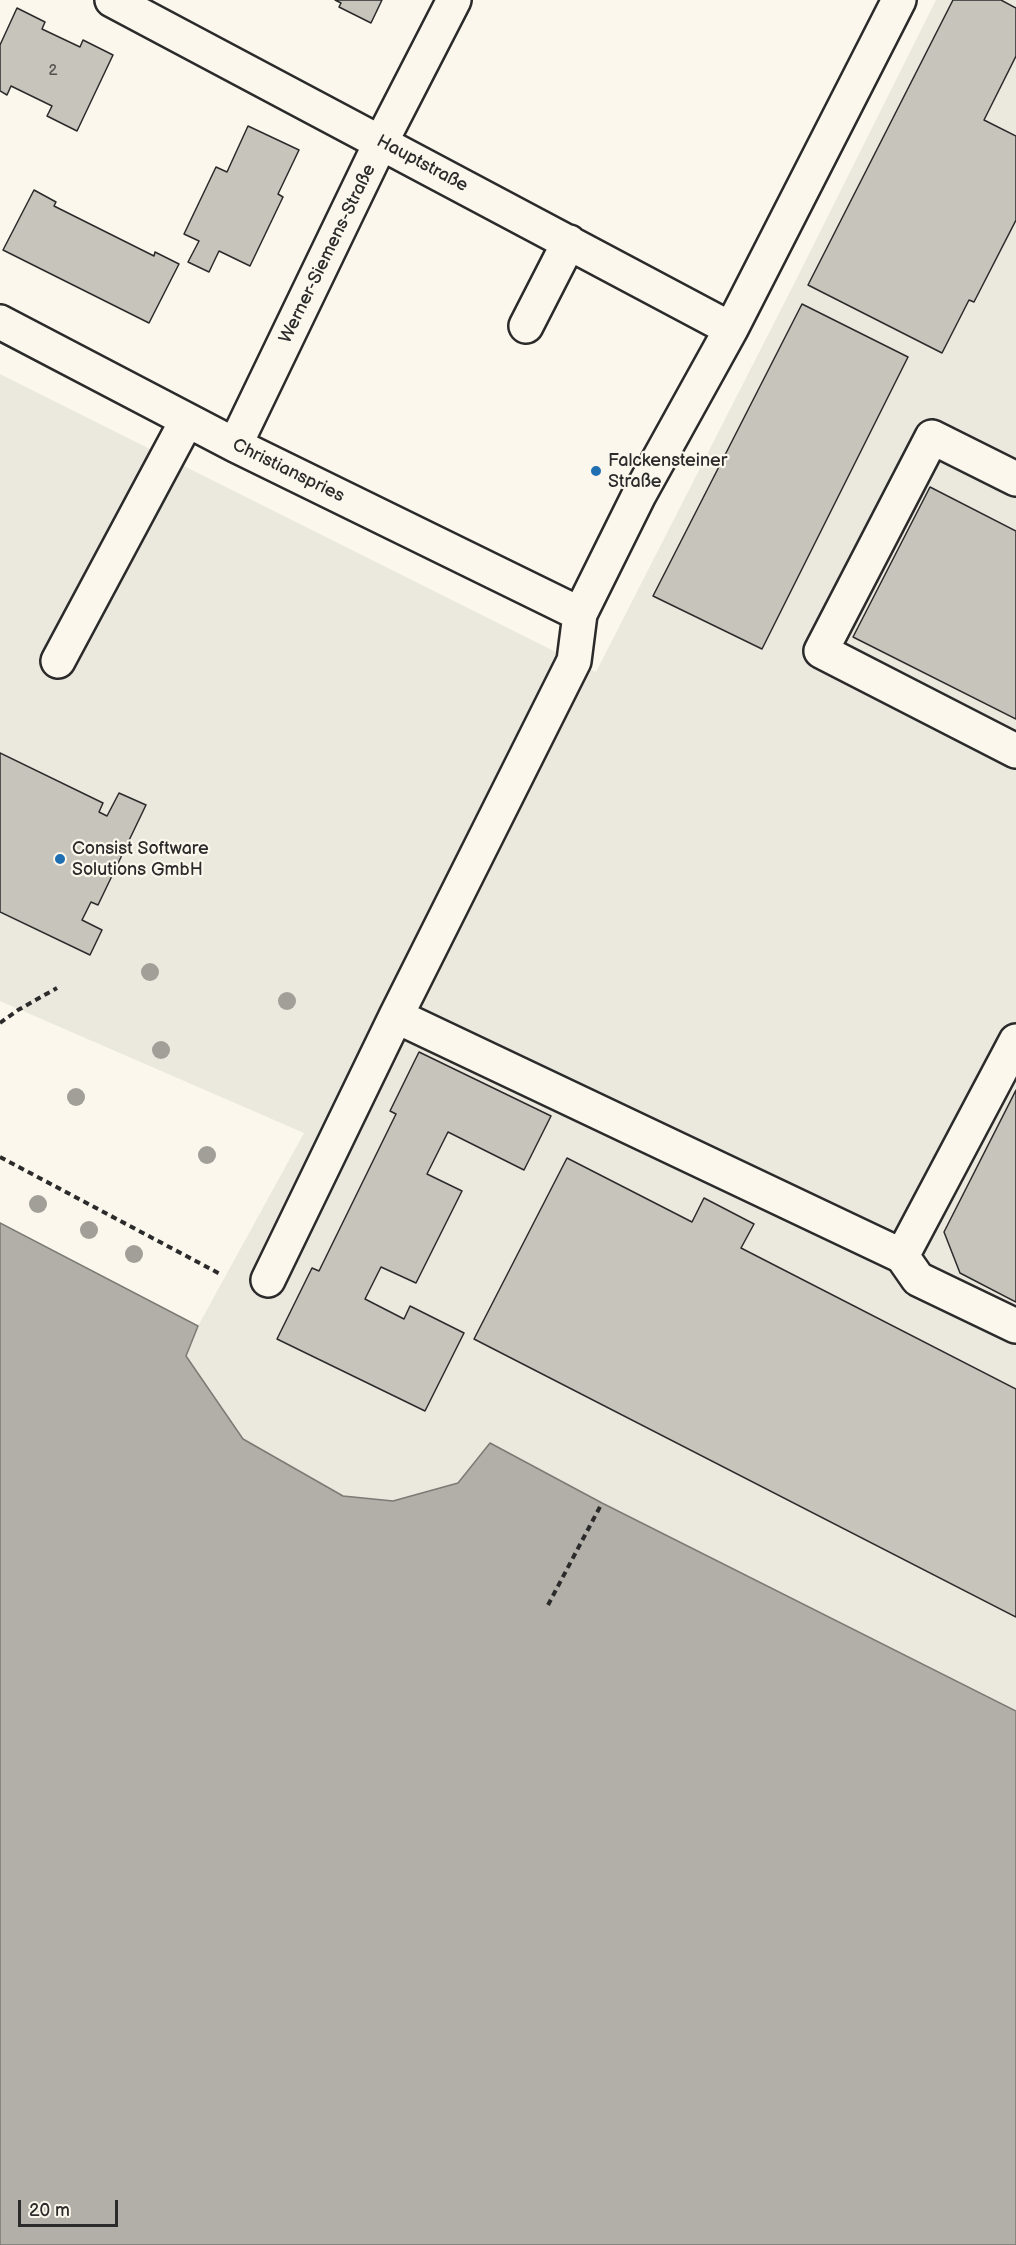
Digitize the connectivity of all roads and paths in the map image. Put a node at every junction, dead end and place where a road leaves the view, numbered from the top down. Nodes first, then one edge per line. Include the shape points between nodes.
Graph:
1 (111, 0) edge
2 (454, 0) edge
3 (898, 0) edge
4 (381, 142) junction
5 (569, 242) junction
6 (0, 322) edge
7 (525, 326) dead end
8 (731, 329) junction
9 (187, 420) junction
10 (235, 445) junction
11 (1016, 479) edge
12 (580, 614) junction
13 (58, 661) dead end
14 (1016, 751) edge
15 (57, 988) dead end
16 (396, 1016) junction
17 (0, 1023) edge
18 (1016, 1041) edge
19 (0, 1157) edge
20 (902, 1256) junction
21 (222, 1275) dead end
22 (268, 1280) dead end
23 (1016, 1326) edge
24 (602, 1503) dead end
25 (548, 1605) dead end

1 - 4 street, Hauptstraße
2 - 4 street, Werner-Siemens-Straße
3 - 8 street
4 - 5 street, Hauptstraße
4 - 10 street, Werner-Siemens-Straße
5 - 7 street
5 - 8 street, Hauptstraße
6 - 9 street, Christianspries
8 - 12 street via 639,495
9 - 10 street, Christianspries
9 - 13 street
10 - 12 street, Christianspries
11 - 14 street via 932,437 821,651
12 - 16 street via 574,661
15 - 17 path
16 - 20 street
16 - 22 street
18 - 20 street
19 - 21 path
20 - 23 street via 918,1279
24 - 25 path

